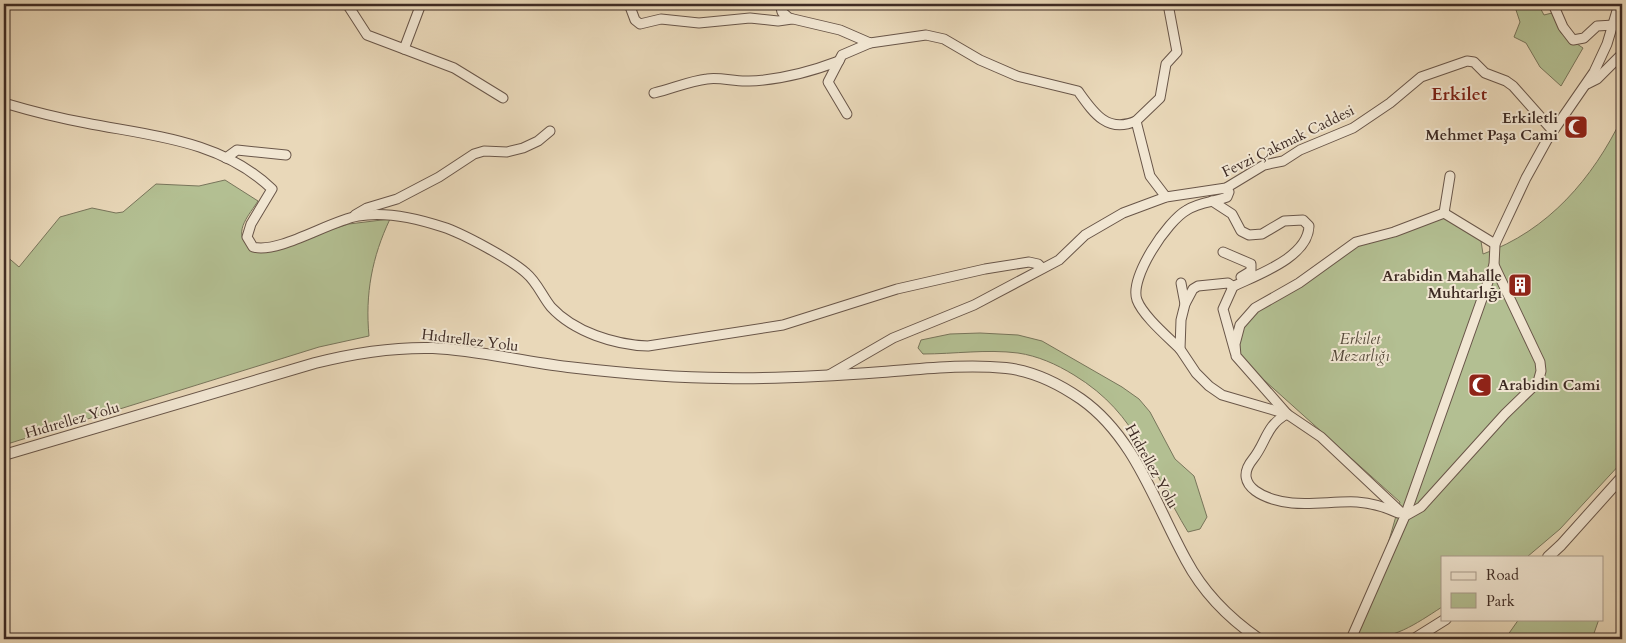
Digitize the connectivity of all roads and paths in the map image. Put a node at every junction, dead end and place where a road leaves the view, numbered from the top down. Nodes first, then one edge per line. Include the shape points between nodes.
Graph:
1 (347, 4) edge
2 (421, 4) edge
3 (629, 4) edge
4 (780, 4) edge
5 (1168, 4) edge
6 (1553, 4) edge
7 (1619, 4) edge
8 (792, 19) junction
9 (1614, 25) junction
10 (870, 43) junction
11 (404, 49) junction
12 (1622, 54) edge
13 (839, 61) junction
14 (1587, 84) junction
15 (654, 93) dead end
16 (503, 98) dead end
17 (4, 103) edge
18 (847, 114) dead end
19 (1136, 122) junction
20 (550, 131) dead end
21 (1552, 131) junction
22 (286, 155) dead end
23 (226, 158) junction
24 (1450, 176) dead end
25 (1226, 188) junction
26 (1166, 197) junction
27 (1212, 201) junction
28 (1444, 214) junction
29 (348, 218) junction
30 (1495, 244) junction
31 (1223, 252) dead end
32 (1494, 265) junction
33 (1042, 268) junction
34 (1181, 283) dead end
35 (1231, 286) junction
36 (1185, 304) junction
37 (1180, 349) junction
38 (1235, 352) junction
39 (828, 376) junction
40 (1286, 414) junction
41 (4, 455) edge
42 (1622, 477) edge
43 (1406, 516) junction
44 (1549, 556) edge
45 (1444, 620) edge
46 (1259, 639) edge
47 (1351, 639) edge
48 (1414, 639) edge

1 - 11 street via 368,35
2 - 11 street
3 - 8 street via 640,24 661,19 699,23 750,18
4 - 8 street via 784,14
5 - 19 street via 1176,52 1166,64 1160,98
6 - 9 street via 1573,40 1584,38 1596,26
7 - 9 street
8 - 10 street via 840,30
9 - 14 street
10 - 13 street via 842,55
10 - 19 street via 926,35 944,39 1017,76 1078,91 1105,122 1120,126
11 - 16 street via 454,68
12 - 14 street via 1597,79
13 - 15 street via 778,78 746,81 714,78
13 - 18 street via 828,82
14 - 21 street
17 - 23 street via 60,118 178,140
19 - 26 street via 1150,176
20 - 29 street via 523,148 474,154 438,178 397,199
21 - 25 street, Fevzi Çakmak Caddesi via 1510,83 1485,73 1476,62 1469,61 1421,77 1353,128 1300,150 1283,161 1264,165
21 - 30 street
22 - 23 street via 237,150
23 - 29 street via 272,189 251,224 247,237 253,247 283,244
24 - 28 street
25 - 26 street, Fevzi Çakmak Caddesi
25 - 27 street via 1229,192 1227,197
26 - 33 street, Fevzi Çakmak Caddesi via 1101,224 1059,260
27 - 35 street via 1232,214 1241,231 1249,235 1262,234 1284,221 1303,220 1309,226 1302,243 1288,259
27 - 37 street via 1189,208 1169,224 1158,238 1136,287 1141,308
28 - 30 street
28 - 38 street via 1356,242 1307,278 1255,308 1240,325
29 - 33 street via 393,215 460,233 522,270 551,306 566,318 607,339 638,346 783,325 897,289 985,269 1029,262
30 - 32 street
31 - 35 street via 1252,266 1251,271
32 - 43 street
32 - 43 street via 1538,358 1540,377 1421,507
33 - 39 street, Fevzi Çakmak Caddesi via 974,305 893,338
34 - 36 street
35 - 36 street via 1198,286
35 - 38 street via 1224,309
36 - 37 street
37 - 40 street via 1196,373 1216,391
38 - 40 street via 1237,360
39 - 41 street, Hıdırellez Yolu via 677,377 568,367 449,350 411,348 379,351 315,363
39 - 46 street, Hıdrellez Yolu via 987,366 1031,373 1068,390 1115,429 1196,575 1223,609
40 - 43 street via 1321,437
40 - 43 street via 1270,428 1247,467 1246,481 1252,489 1289,503 1361,502
42 - 44 street
43 - 47 street
45 - 48 street

